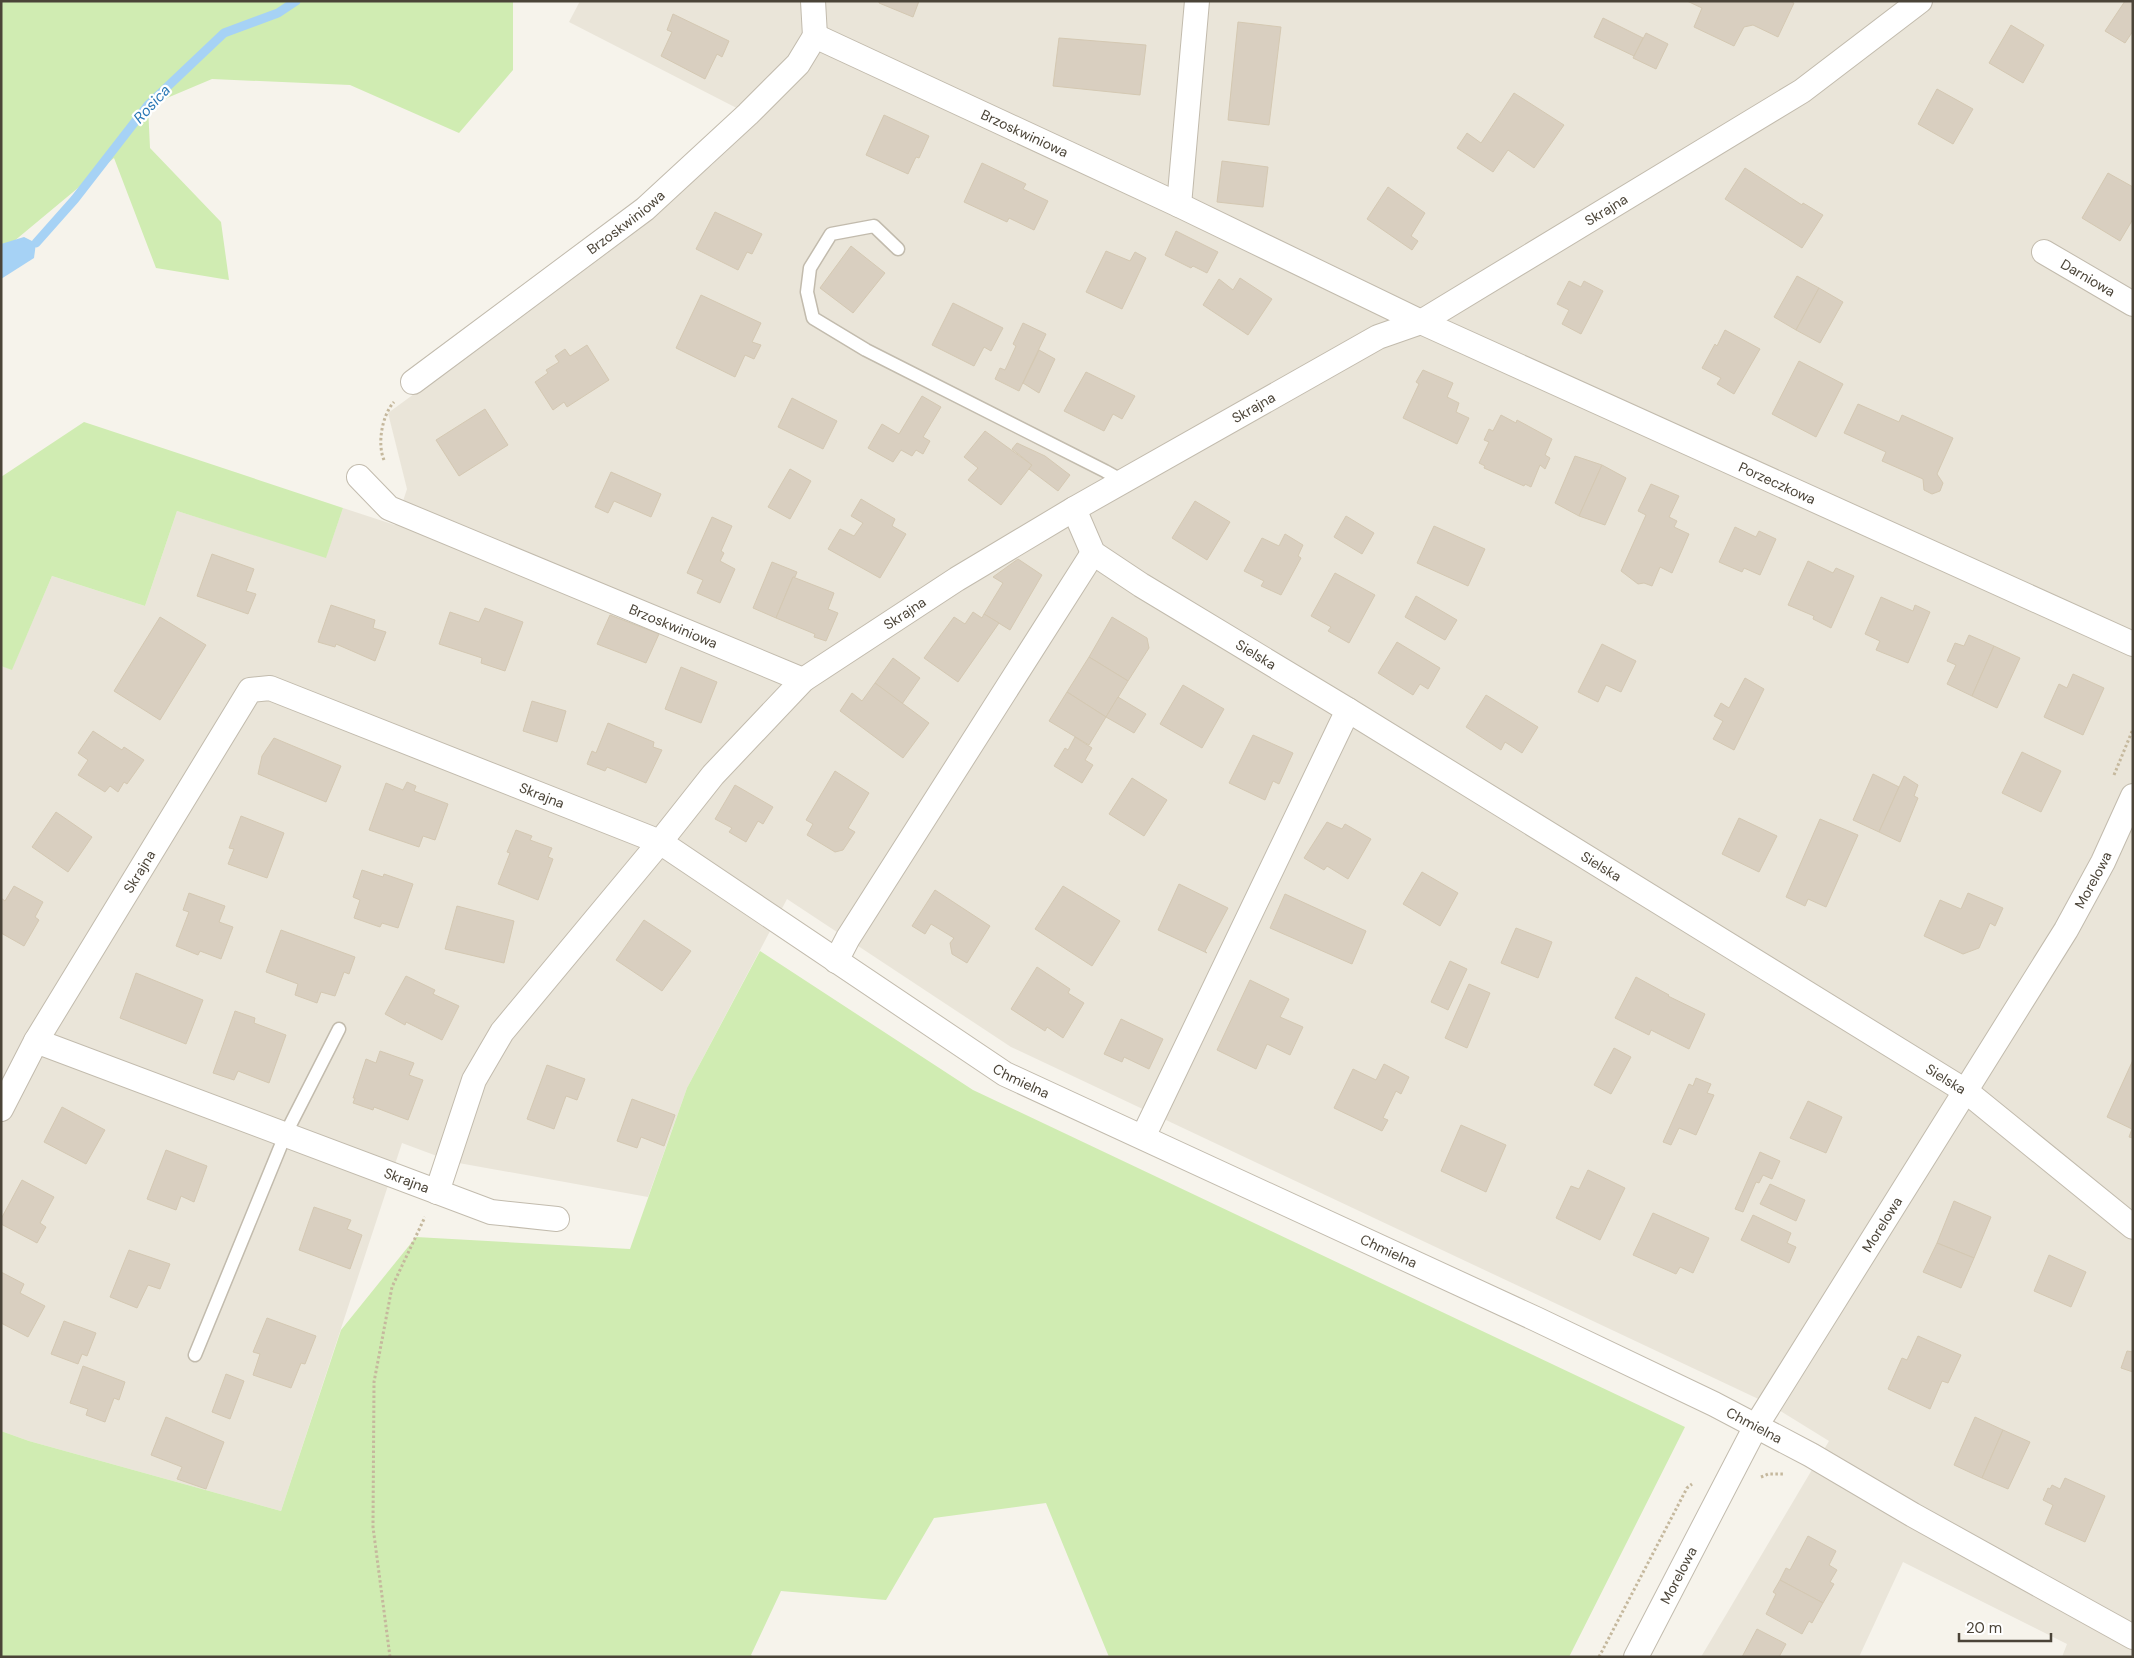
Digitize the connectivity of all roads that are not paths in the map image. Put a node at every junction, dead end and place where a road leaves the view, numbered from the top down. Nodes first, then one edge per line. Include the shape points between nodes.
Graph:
1 (813, 1) edge
2 (1197, 1) edge
3 (1920, 1) edge
4 (815, 36) junction
5 (1178, 205) junction
6 (898, 249) dead end
7 (2044, 252) dead end
8 (2133, 304) edge
9 (1421, 322) junction
10 (413, 382) road end
11 (359, 477) dead end
12 (1123, 482) junction
13 (1074, 509) junction
14 (1093, 552) junction
15 (2133, 644) edge
16 (803, 680) junction
17 (1348, 710) junction
18 (2133, 796) edge
19 (660, 842) junction
20 (836, 961) junction
21 (339, 1028) dead end
22 (36, 1041) junction
23 (1967, 1092) junction
24 (1, 1109) edge
25 (286, 1134) junction
26 (1143, 1137) junction
27 (436, 1192) junction
28 (557, 1220) dead end
29 (2133, 1227) edge
30 (195, 1355) dead end
31 (1756, 1426) junction
32 (2133, 1637) edge
33 (1636, 1657) edge

1 - 4 street
2 - 5 street
3 - 9 street, Skrajna via 1802,91
4 - 5 street, Brzoskwiniowa
4 - 10 street, Brzoskwiniowa via 798,64 645,209
5 - 9 street, Brzoskwiniowa
6 - 12 lane via 874,226 831,234 810,268 806,292 813,318 866,350
7 - 8 street, Darniowa
9 - 12 street, Skrajna via 1378,337
9 - 15 street, Porzeczkowa
11 - 16 street, Brzoskwiniowa via 389,508
12 - 13 street, Skrajna
13 - 14 street
13 - 16 street, Skrajna via 957,579
14 - 17 street, Sielska
14 - 20 street
16 - 19 street, Skrajna via 713,775
17 - 23 street, Sielska
17 - 26 street
18 - 23 street, Morelowa via 2103,862 2066,930
19 - 20 street, Chmielna
19 - 22 street, Skrajna via 270,688 250,690
19 - 27 street via 502,1032 474,1080
20 - 26 street, Chmielna via 1005,1074
21 - 25 lane
22 - 24 street, Skrajna
22 - 25 street, Skrajna
23 - 29 street, Sielska
23 - 31 street, Morelowa
25 - 27 street, Skrajna
25 - 30 lane
26 - 31 street, Chmielna via 1536,1319
27 - 28 street, Skrajna via 491,1212
31 - 32 street, Chmielna
31 - 33 street, Morelowa

